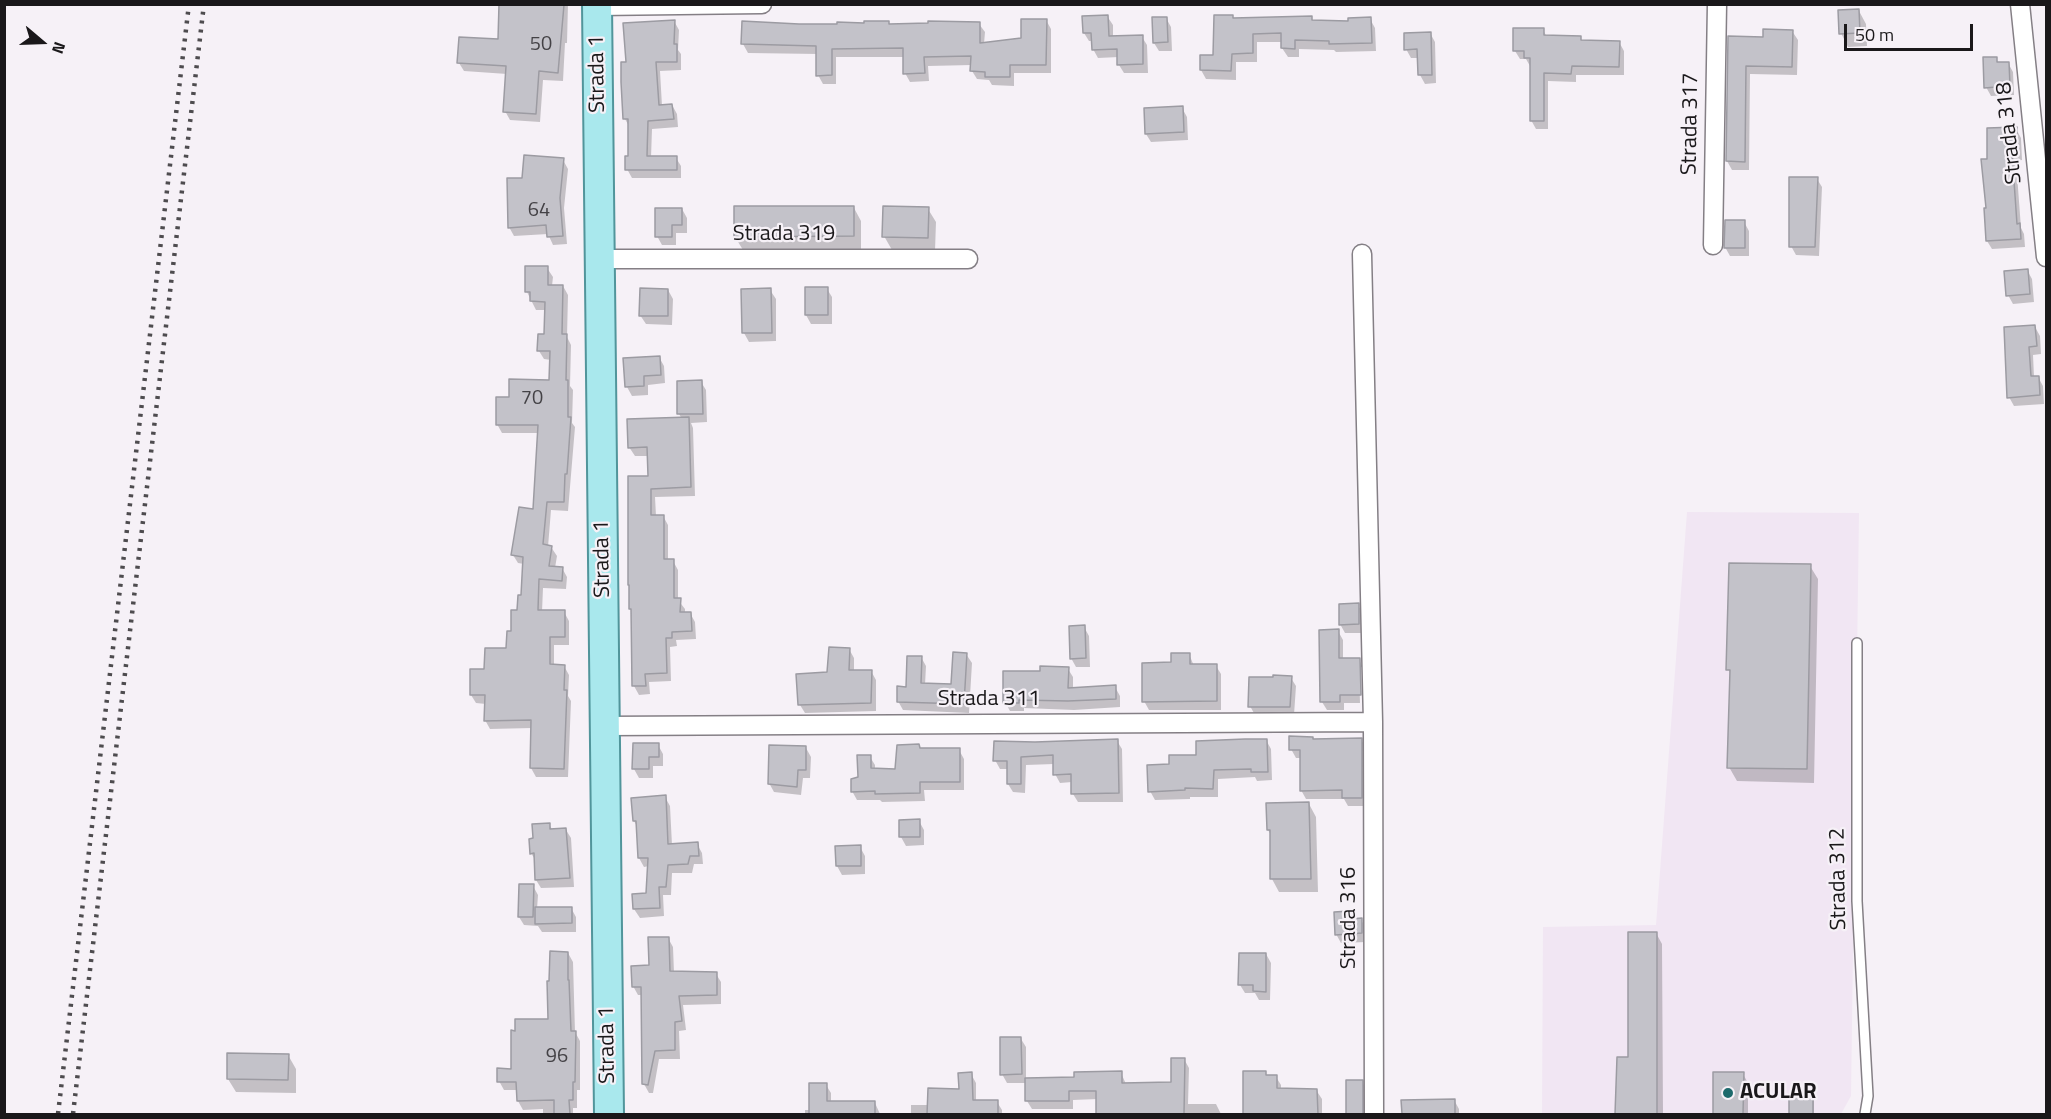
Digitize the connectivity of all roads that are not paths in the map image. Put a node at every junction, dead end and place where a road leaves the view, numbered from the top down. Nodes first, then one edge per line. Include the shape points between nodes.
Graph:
1 (762, 4) edge
2 (1717, 4) edge
3 (2020, 4) edge
4 (597, 5) edge
5 (1713, 245) dead end
6 (1362, 254) dead end
7 (2046, 257) edge
8 (600, 259) junction
9 (968, 259) dead end
10 (1857, 643) dead end
11 (1373, 722) junction
12 (605, 726) junction
13 (609, 1114) edge
14 (1374, 1114) edge
15 (1865, 1114) edge

1 - 4 street
2 - 5 street, Strada 317
3 - 7 street, Strada 318
4 - 8 main road, Strada 1
6 - 11 street, Strada 316
8 - 9 street, Strada 319
8 - 12 main road, Strada 1
10 - 15 lane, Strada 312 via 1857,901 1868,1096
11 - 12 street, Strada 311
11 - 14 street, Strada 316
12 - 13 main road, Strada 1

